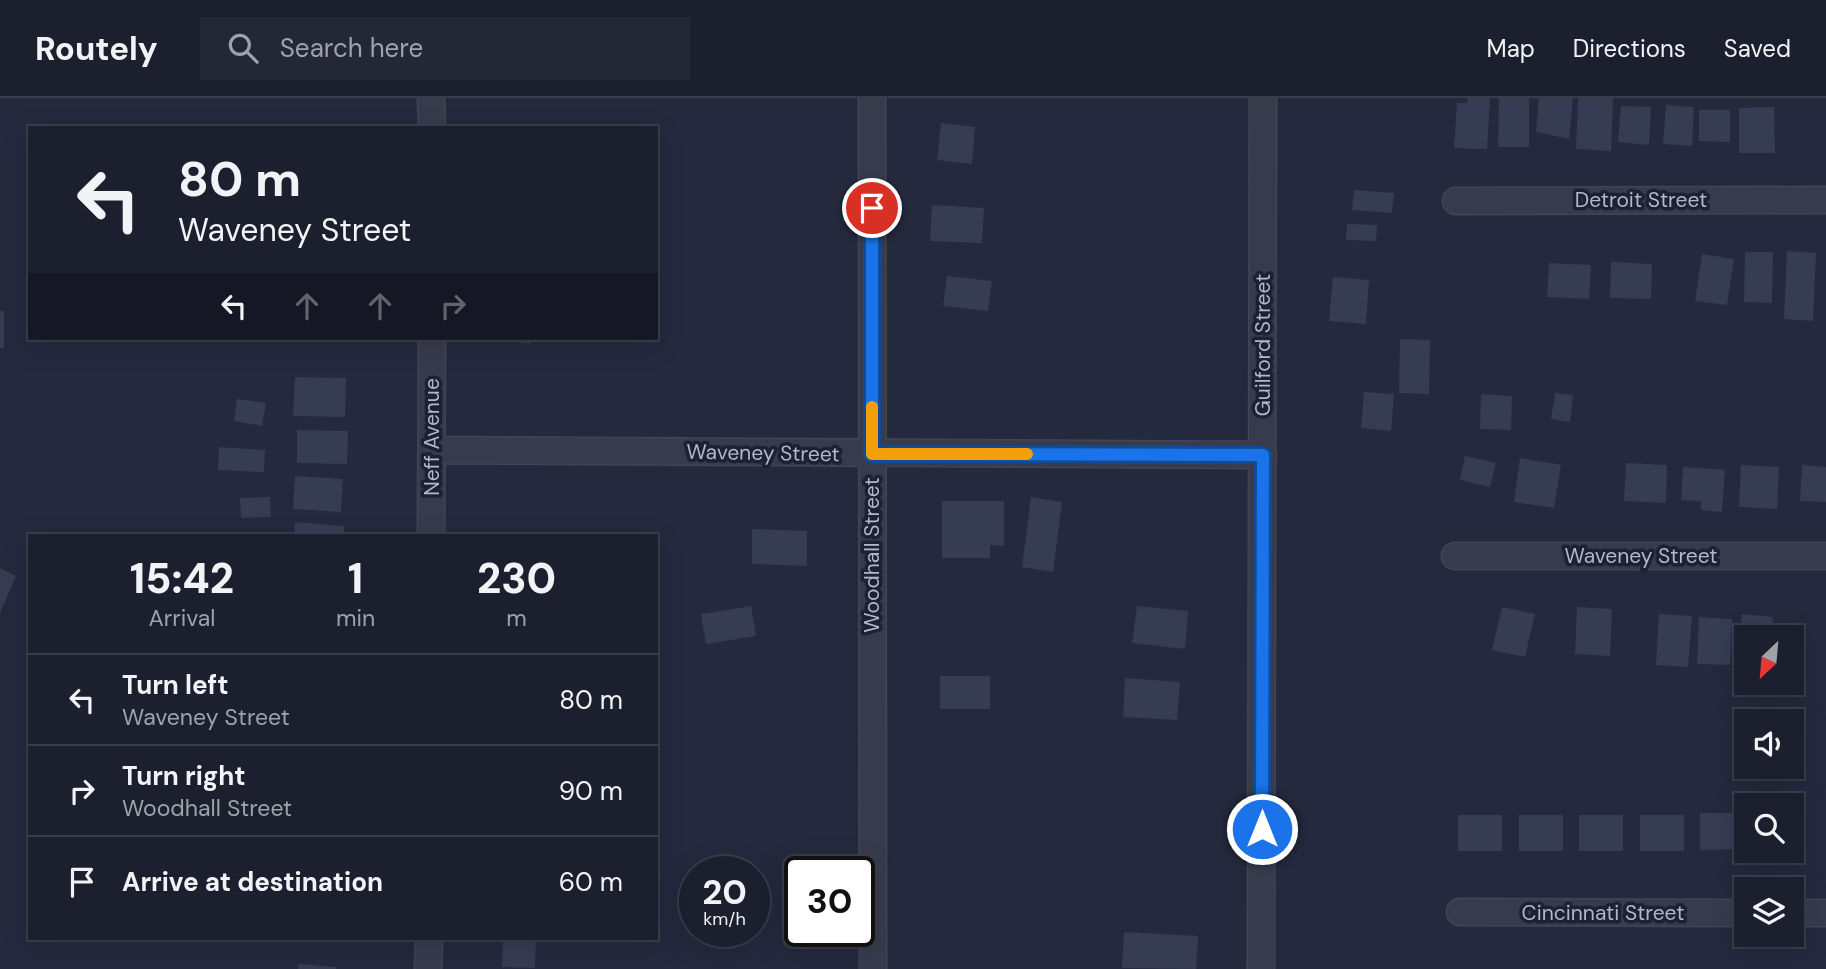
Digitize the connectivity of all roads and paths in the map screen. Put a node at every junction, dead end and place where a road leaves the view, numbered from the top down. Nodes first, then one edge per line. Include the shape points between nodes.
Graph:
1 (431, 98) edge
2 (872, 98) edge
3 (1264, 98) edge
4 (432, 126) edge
5 (1826, 200) edge
6 (1456, 201) dead end
7 (432, 340) edge
8 (432, 450) junction
9 (872, 454) junction
10 (1263, 455) junction
11 (431, 534) edge
12 (1455, 556) dead end
13 (1826, 556) edge
14 (1460, 912) dead end
15 (1734, 913) edge
16 (1804, 913) edge
17 (1826, 913) edge
18 (429, 940) edge
19 (428, 969) edge
20 (873, 969) edge
21 (1262, 969) edge

1 - 4 street
2 - 9 street, Woodhall Street
3 - 10 street, Guilford Street
5 - 6 street, Detroit Street
7 - 8 street, Neff Avenue
8 - 9 street, Waveney Street
8 - 11 street, Neff Avenue
9 - 10 street, Waveney Street
9 - 20 street, Woodhall Street
10 - 21 street, Guilford Street
12 - 13 street, Waveney Street
14 - 15 street, Cincinnati Street
16 - 17 street
18 - 19 street

